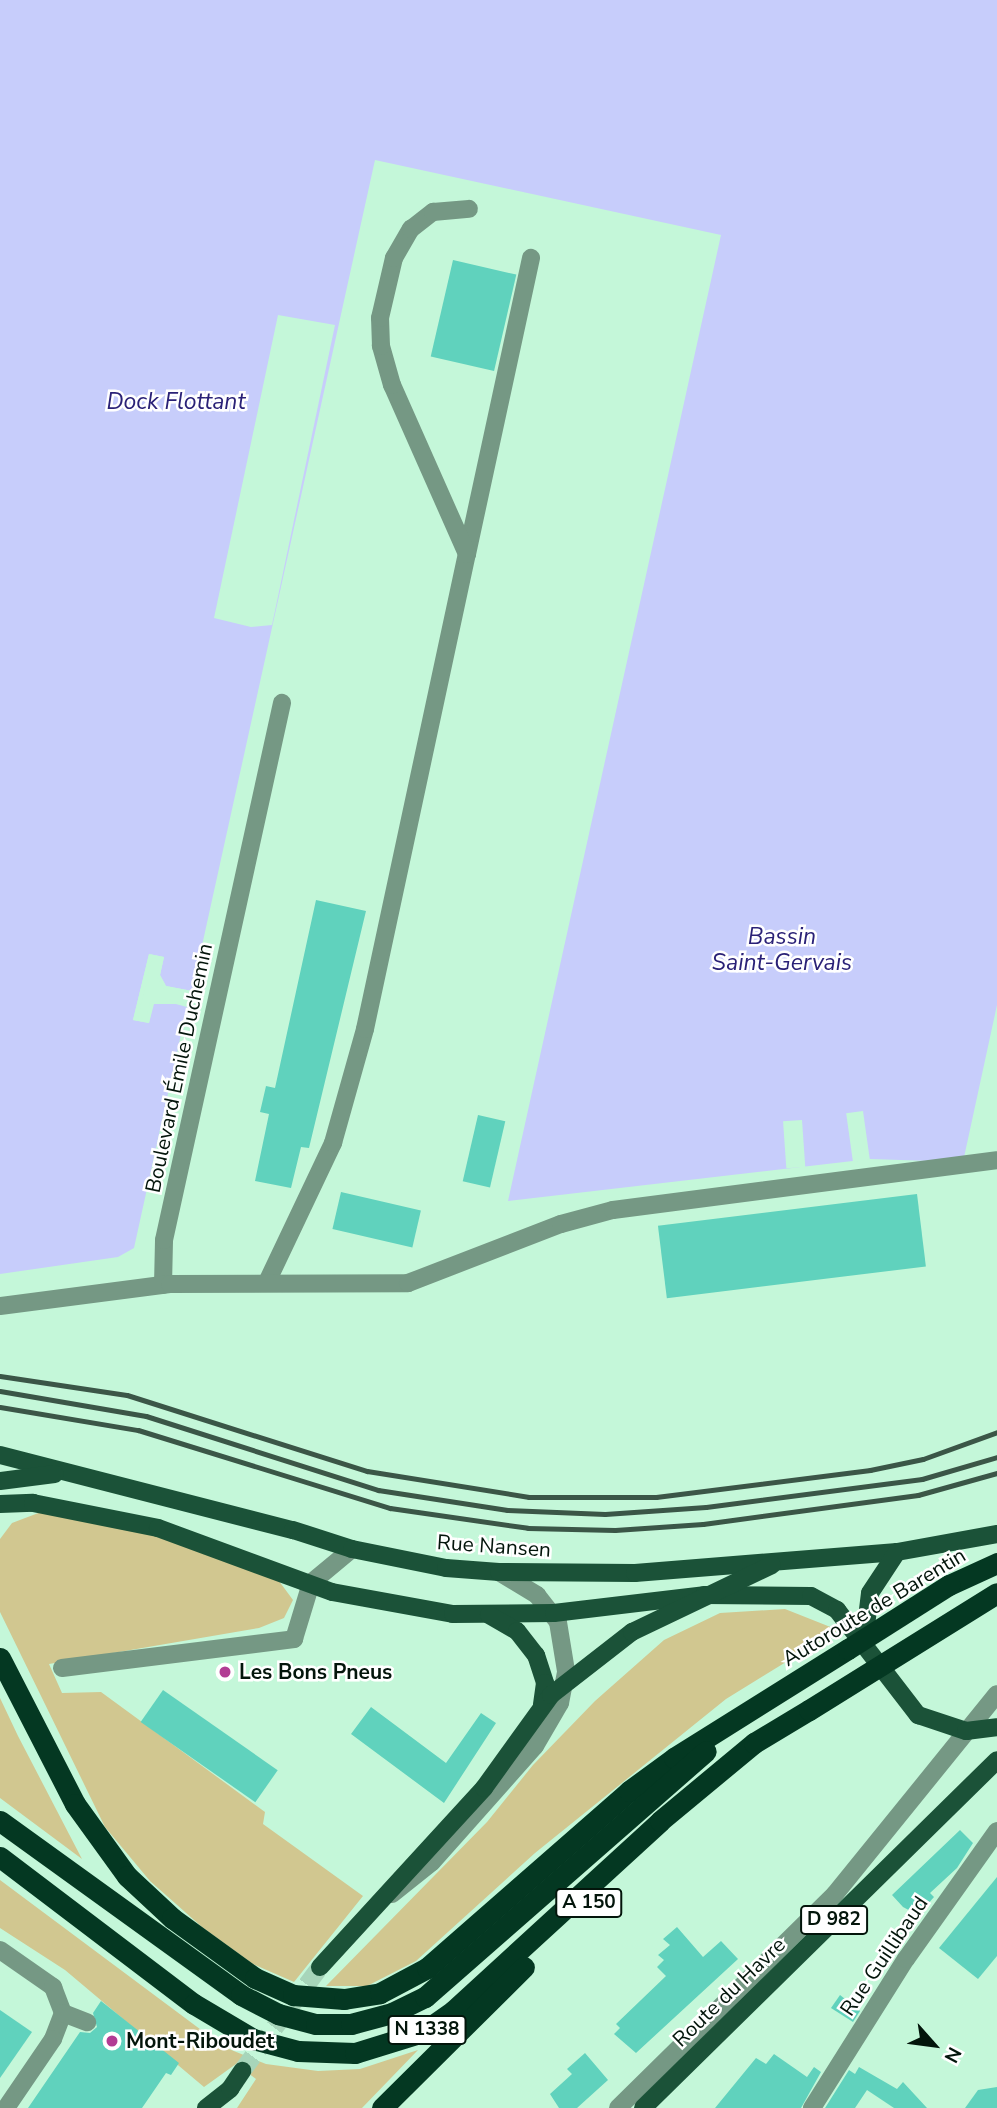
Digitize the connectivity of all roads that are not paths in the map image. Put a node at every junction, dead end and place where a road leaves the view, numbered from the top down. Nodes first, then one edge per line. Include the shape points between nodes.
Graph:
1 (469, 209) dead end
2 (531, 258) dead end
3 (467, 554) junction
4 (282, 703) dead end
5 (997, 1160) edge
6 (268, 1280) junction
7 (163, 1285) junction
8 (0, 1306) edge
9 (0, 1455) edge
10 (58, 1473) junction
11 (0, 1481) edge
12 (4, 1507) edge
13 (997, 1534) edge
14 (352, 1549) junction
15 (897, 1552) junction
16 (788, 1558) junction
17 (997, 1563) edge
18 (499, 1572) junction
19 (311, 1583) junction
20 (997, 1593) edge
21 (704, 1595) junction
22 (554, 1613) junction
23 (489, 1615) junction
24 (856, 1645) junction
25 (0, 1658) edge
26 (62, 1668) dead end
27 (565, 1685) junction
28 (997, 1694) edge
29 (778, 1695) junction
30 (541, 1708) junction
31 (803, 1714) junction
32 (997, 1727) edge
33 (966, 1731) junction
34 (997, 1760) edge
35 (0, 1821) edge
36 (997, 1831) edge
37 (0, 1857) edge
38 (378, 1904) junction
39 (0, 1950) edge
40 (320, 1967) tunnel mouth
41 (63, 2013) junction
42 (87, 2022) dead end
43 (242, 2071) tunnel mouth
44 (230, 2089) junction
45 (386, 2103) edge
46 (6, 2108) edge
47 (206, 2108) edge
48 (217, 2108) edge
49 (618, 2108) edge
50 (643, 2108) edge
51 (812, 2108) edge

1 - 3 street via 433,212 411,229 394,258 380,318 381,346 392,385
2 - 3 street
3 - 6 street via 365,1030 333,1143
4 - 7 street, Boulevard Émile Duchemin via 164,1240
5 - 6 street via 613,1210 561,1224 408,1283 333,1287
6 - 7 street
7 - 8 street
9 - 10 main road, Rue Nansen
10 - 11 main road
10 - 14 main road, Rue Nansen via 293,1530
12 - 19 main road via 96,1514 158,1528
13 - 15 main road, Rue Nansen
14 - 18 main road, Rue Nansen
14 - 19 street
15 - 16 main road, Rue Nansen
15 - 24 main road via 870,1593
16 - 18 main road, Rue Nansen via 635,1573
16 - 21 main road
17 - 24 highway, Autoroute de Barentin / A 150, bridge via 949,1585
18 - 22 street via 537,1595
19 - 23 main road via 399,1608
19 - 26 street via 294,1639
20 - 31 highway, A 150, bridge
21 - 22 main road
21 - 24 main road via 811,1596 837,1610
21 - 27 main road via 632,1632
22 - 23 main road
22 - 27 street via 564,1652
23 - 30 main road via 517,1631 536,1655 545,1682
24 - 29 highway, Autoroute de Barentin / A 150
24 - 33 main road via 918,1715
25 - 29 highway via 75,1804 127,1876 172,1918 255,1978 293,1995 319,1998 380,1993 427,1968 629,1791
27 - 30 main road
27 - 38 street via 552,1721 535,1746 432,1862
28 - 33 street
29 - 35 highway, A 150 via 696,1758 425,1997 393,2013 351,2024 316,2024 278,2014 242,1995
30 - 38 main road via 484,1788
31 - 37 highway, N 1338 via 754,1743 660,1821 453,2011 423,2032 355,2053 298,2051 253,2039 194,2004
31 - 45 highway, A 150 via 657,1837
32 - 33 main road
33 - 49 street via 835,1894
34 - 50 main road, Route du Havre / D 982
36 - 51 street, Rue Guillibaud via 906,1959
38 - 40 main road
39 - 41 street via 53,1987
41 - 42 street
41 - 46 street via 53,2039
43 - 44 main road
44 - 47 main road
44 - 48 street

